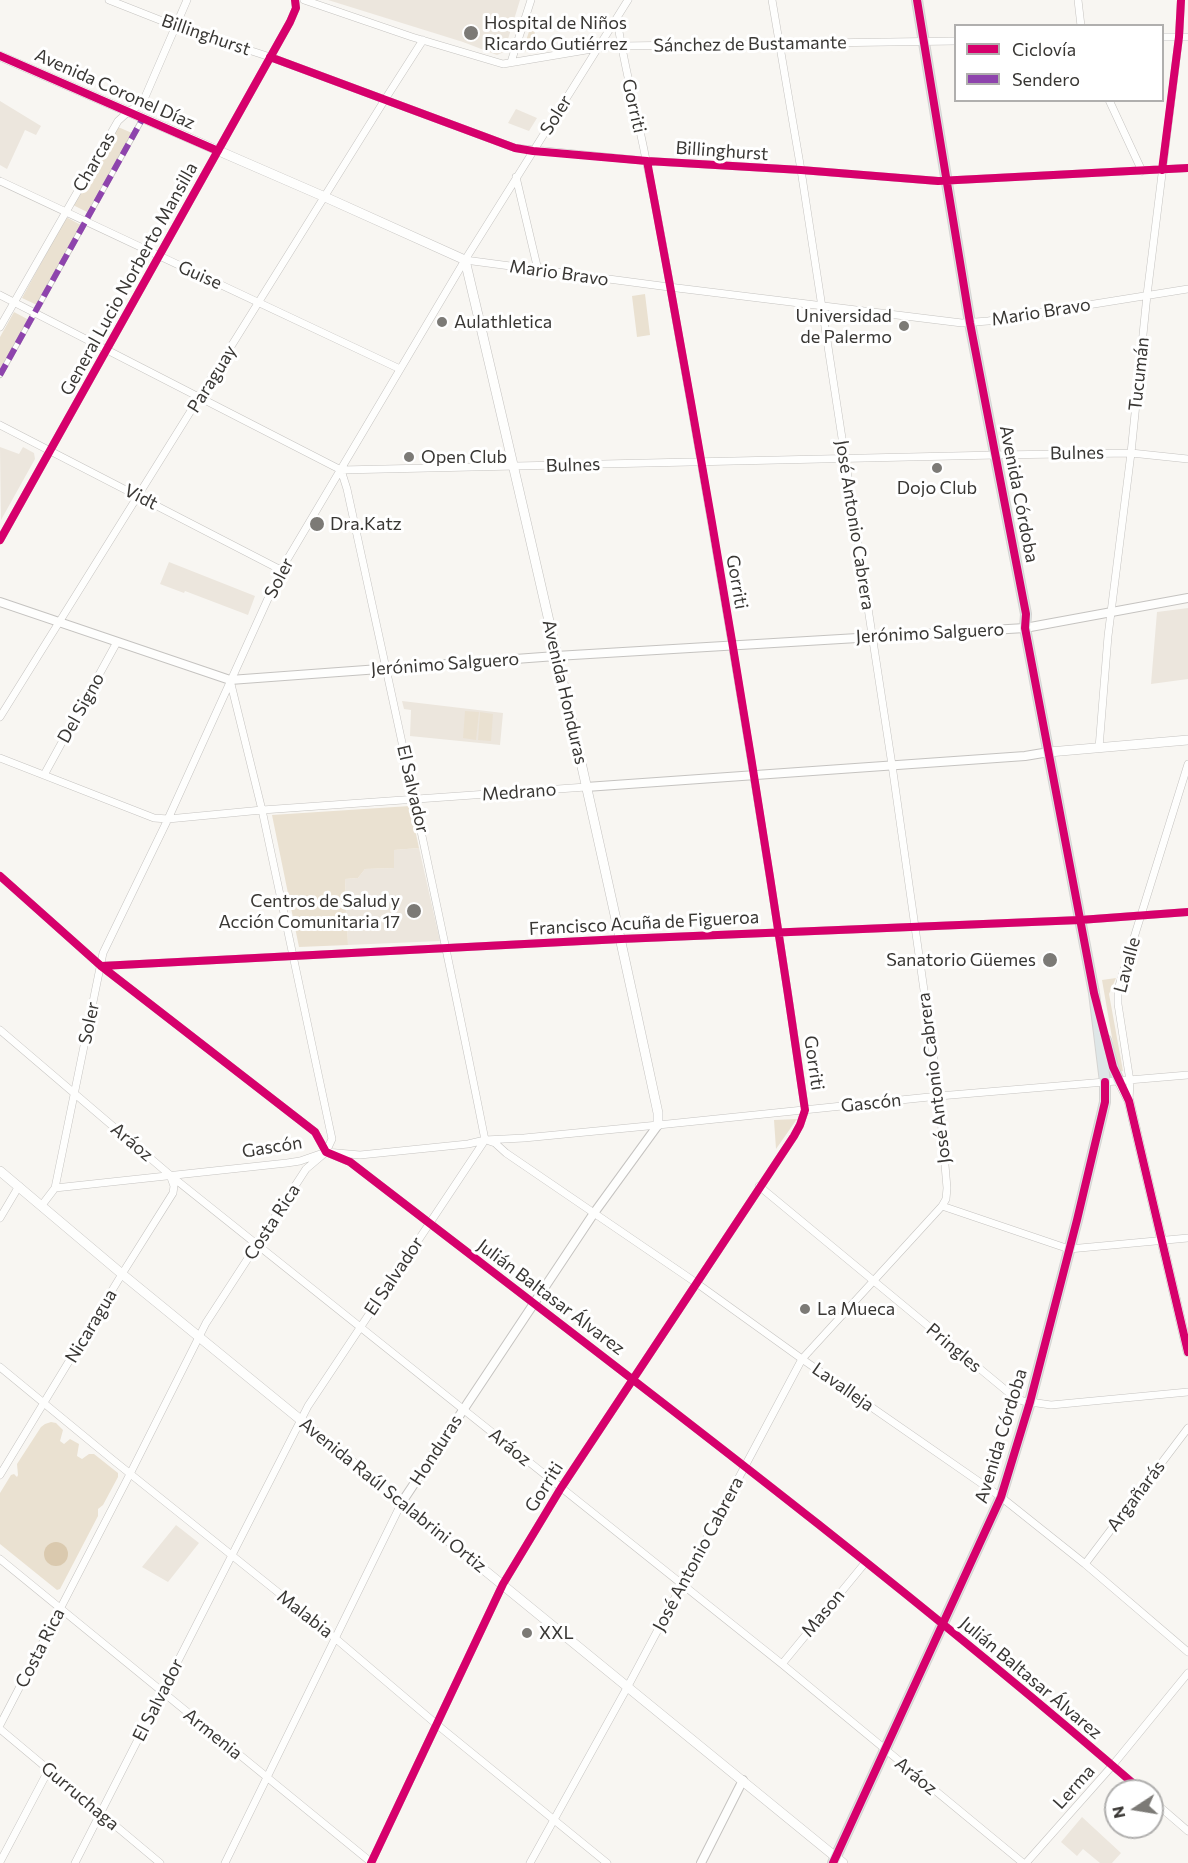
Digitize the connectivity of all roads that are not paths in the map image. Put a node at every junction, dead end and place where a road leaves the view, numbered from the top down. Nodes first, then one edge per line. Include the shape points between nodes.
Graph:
1 (109, 0) edge
2 (187, 0) edge
3 (295, 0) edge
4 (303, 0) edge
5 (531, 0) edge
6 (628, 0) edge
7 (772, 0) edge
8 (917, 0) edge
9 (1078, 0) edge
10 (1181, 0) edge
11 (617, 19) junction
12 (1081, 24) edge
13 (176, 26) junction
14 (1179, 37) junction
15 (1188, 37) edge
16 (1164, 38) edge
17 (423, 40) junction
18 (924, 41) junction
19 (954, 41) edge
20 (779, 44) junction
21 (621, 46) junction
22 (598, 48) junction
23 (0, 56) edge
24 (270, 57) junction
25 (512, 62) junction
26 (384, 100) junction
27 (1110, 102) edge
28 (129, 111) junction
29 (143, 118) junction
30 (218, 151) junction
31 (533, 151) junction
32 (646, 161) junction
33 (1188, 168) edge
34 (1162, 170) junction
35 (801, 171) junction
36 (1142, 171) junction
37 (516, 177) junction
38 (0, 181) edge
39 (947, 181) junction
40 (325, 197) junction
41 (65, 212) junction
42 (85, 222) junction
43 (159, 257) junction
44 (465, 260) junction
45 (538, 270) junction
46 (670, 287) junction
47 (1188, 289) edge
48 (0, 295) edge
49 (1147, 295) junction
50 (14, 302) junction
51 (259, 302) junction
52 (820, 305) junction
53 (35, 313) junction
54 (970, 323) junction
55 (0, 327) edge
56 (106, 351) junction
57 (399, 369) junction
58 (0, 375) edge
59 (200, 398) junction
60 (0, 425) edge
61 (50, 450) junction
62 (1131, 453) junction
63 (996, 455) junction
64 (844, 458) junction
65 (1188, 459) edge
66 (701, 462) junction
67 (514, 467) junction
68 (341, 470) junction
69 (139, 495) junction
70 (0, 540) edge
71 (282, 570) junction
72 (1188, 598) edge
73 (0, 602) edge
74 (1111, 612) junction
75 (60, 622) junction
76 (1024, 628) junction
77 (872, 637) junction
78 (117, 642) junction
79 (733, 645) junction
80 (556, 656) junction
81 (386, 668) junction
82 (231, 680) junction
83 (0, 717) edge
84 (1188, 740) edge
85 (1099, 748) junction
86 (1049, 752) junction
87 (0, 758) edge
88 (1188, 764) edge
89 (892, 765) junction
90 (44, 775) junction
91 (753, 776) junction
92 (586, 787) junction
93 (415, 799) junction
94 (262, 810) junction
95 (168, 819) junction
96 (0, 876) edge
97 (1188, 912) edge
98 (1141, 915) junction
99 (1080, 920) junction
100 (915, 926) junction
101 (779, 932) junction
102 (621, 939) junction
103 (447, 948) junction
104 (293, 956) junction
105 (101, 966) junction
106 (1094, 993) junction
107 (0, 1030) edge
108 (1188, 1076) edge
109 (1125, 1081) junction
110 (1106, 1082) junction
111 (75, 1094) junction
112 (939, 1095) junction
113 (805, 1110) junction
114 (658, 1125) junction
115 (485, 1140) junction
116 (326, 1152) junction
117 (0, 1171) edge
118 (170, 1174) junction
119 (19, 1186) junction
120 (759, 1186) junction
121 (55, 1188) junction
122 (42, 1205) junction
123 (942, 1206) junction
124 (594, 1213) junction
125 (0, 1218) edge
126 (429, 1223) junction
127 (1188, 1238) edge
128 (1162, 1241) junction
129 (258, 1244) junction
130 (1069, 1249) junction
131 (122, 1274) junction
132 (873, 1280) junction
133 (695, 1282) junction
134 (534, 1302) junction
135 (361, 1326) junction
136 (200, 1335) junction
137 (1188, 1352) edge
138 (802, 1359) junction
139 (0, 1367) edge
140 (633, 1378) junction
141 (1188, 1392) edge
142 (1030, 1402) junction
143 (44, 1404) junction
144 (463, 1409) junction
145 (300, 1420) junction
146 (1188, 1428) edge
147 (744, 1467) junction
148 (130, 1474) junction
149 (0, 1475) edge
150 (561, 1488) junction
151 (1001, 1497) junction
152 (402, 1502) junction
153 (231, 1556) junction
154 (0, 1559) edge
155 (865, 1563) junction
156 (1085, 1564) junction
157 (503, 1584) junction
158 (681, 1585) junction
159 (60, 1608) junction
160 (944, 1624) junction
161 (335, 1638) junction
162 (1188, 1652) edge
163 (782, 1664) junction
164 (1188, 1673) edge
165 (628, 1686) junction
166 (162, 1692) junction
167 (436, 1723) junction
168 (0, 1727) edge
169 (885, 1751) junction
170 (1112, 1766) junction
171 (48, 1771) junction
172 (266, 1778) junction
173 (1128, 1779) edge
174 (743, 1780) junction
175 (1164, 1810) edge
176 (100, 1814) junction
177 (555, 1820) junction
178 (1188, 1831) edge
179 (151, 1860) edge
180 (838, 1861) edge
181 (0, 1862) edge
182 (75, 1863) edge
183 (160, 1863) edge
184 (225, 1863) edge
185 (372, 1863) edge
186 (530, 1863) edge
187 (607, 1863) edge
188 (700, 1863) edge
189 (1025, 1863) edge

1 - 13 street, Billinghurst
2 - 13 street, Charcas
3 - 24 street, General Lucio Norberto Mansilla via 294,15
4 - 17 street, Sánchez de Bustamante
5 - 25 street
6 - 11 street, Soler
7 - 20 street, José Antonio Cabrera
8 - 18 main road, Avenida Córdoba
9 - 12 street
10 - 14 street, Tucumán
11 - 21 street, Gorriti
11 - 22 street, Soler
13 - 24 street, Billinghurst
13 - 28 street, Charcas via 142,104
14 - 15 street
14 - 16 street
14 - 34 street, Tucumán
17 - 25 street, Sánchez de Bustamante via 502,64
17 - 26 street, Paraguay
18 - 19 street, Sánchez de Bustamante
18 - 20 street, Sánchez de Bustamante
18 - 39 main road, Avenida Córdoba
20 - 21 street, Sánchez de Bustamante
20 - 35 street, José Antonio Cabrera
21 - 22 street, Sánchez de Bustamante
21 - 32 street, Gorriti
22 - 25 street, Sánchez de Bustamante
22 - 31 street, Soler
23 - 28 main road, Avenida Coronel Díaz
24 - 26 street, Billinghurst
24 - 30 street, General Lucio Norberto Mansilla
26 - 31 street, Billinghurst
26 - 40 street, Paraguay
27 - 36 street
28 - 29 main road, Avenida Coronel Díaz
28 - 41 street, Charcas via 118,122
29 - 30 main road, Avenida Coronel Díaz
29 - 42 street
30 - 40 main road, Avenida Coronel Díaz
30 - 43 street, General Lucio Norberto Mansilla
31 - 32 street, Billinghurst
31 - 37 street, Soler
32 - 35 street, Billinghurst
32 - 46 street, Gorriti
33 - 34 street, Billinghurst
34 - 36 street, Billinghurst
34 - 49 street, Tucumán
35 - 39 street, Billinghurst
35 - 52 street, José Antonio Cabrera
36 - 39 street, Billinghurst
37 - 44 street, Soler
37 - 45 street
38 - 41 street, Guise
39 - 54 main road, Avenida Córdoba
40 - 44 main road, Avenida Coronel Díaz
40 - 51 street, Paraguay
41 - 42 street, Guise
41 - 50 street, Charcas
42 - 43 street, Guise
42 - 53 street
43 - 51 street, Guise
43 - 56 street, General Lucio Norberto Mansilla
44 - 45 street, Mario Bravo
44 - 57 street, Soler
44 - 67 main road, Avenida Honduras
45 - 46 street, Mario Bravo
46 - 52 street, Mario Bravo
46 - 66 street, Gorriti
47 - 49 street, Mario Bravo
48 - 50 street, Bulnes
49 - 54 street, Mario Bravo
49 - 62 street, Tucumán
50 - 53 street, Bulnes
50 - 55 street, Charcas
51 - 57 street, Guise
51 - 59 street, Paraguay
52 - 54 street, Mario Bravo
52 - 64 street, José Antonio Cabrera
53 - 56 street, Bulnes
53 - 58 street
54 - 63 main road, Avenida Córdoba
56 - 59 street, Bulnes
56 - 61 street, General Lucio Norberto Mansilla
57 - 68 street, Soler
59 - 68 street, Bulnes
59 - 69 street, Paraguay
60 - 61 street, Vidt
61 - 69 street, Vidt
61 - 70 street, General Lucio Norberto Mansilla
62 - 63 street, Bulnes
62 - 65 street, Bulnes
62 - 74 street, Tucumán
63 - 64 street, Bulnes
63 - 76 main road, Avenida Córdoba via 1026,614
64 - 66 street, Bulnes
64 - 77 street, José Antonio Cabrera
66 - 67 street, Bulnes
66 - 79 street, Gorriti
67 - 68 street, Bulnes
67 - 80 main road, Avenida Honduras
68 - 71 street, Soler
68 - 81 street, El Salvador
69 - 71 street, Vidt
69 - 75 street, Paraguay
71 - 82 street, Soler
72 - 74 street, Jerónimo Salguero
73 - 75 street, Jerónimo Salguero
74 - 76 street, Jerónimo Salguero
74 - 85 street, Tucumán
75 - 78 street, Jerónimo Salguero
75 - 83 street, Paraguay
76 - 77 street, Jerónimo Salguero
76 - 86 main road, Avenida Córdoba
77 - 79 street, Jerónimo Salguero
77 - 89 street, José Antonio Cabrera
78 - 82 street, Jerónimo Salguero
78 - 90 street, Del Signo
79 - 80 street, Jerónimo Salguero
79 - 91 street, Gorriti
80 - 81 street, Jerónimo Salguero
80 - 92 main road, Avenida Honduras
81 - 82 street, Jerónimo Salguero
81 - 93 street, El Salvador
82 - 94 street
82 - 95 street, Soler
84 - 85 main road
85 - 86 main road
86 - 89 street, Medrano
86 - 99 main road, Avenida Córdoba
87 - 90 street, Medrano
88 - 98 street, Lavalle
89 - 91 street, Medrano
89 - 100 street, José Antonio Cabrera
90 - 95 street, Medrano via 154,818
91 - 92 street, Medrano
91 - 101 street, Gorriti
92 - 93 street, Medrano
92 - 102 main road, Avenida Honduras
93 - 94 street, Medrano
93 - 103 street, El Salvador
94 - 95 street, Medrano
94 - 104 street
95 - 105 street, Soler via 103,953
96 - 105 street
97 - 98 street, Francisco Acuña de Figueroa
98 - 99 street, Francisco Acuña de Figueroa
98 - 109 street, Lavalle via 1117,997
99 - 100 street, Francisco Acuña de Figueroa
99 - 106 main road, Avenida Córdoba
100 - 101 street, Francisco Acuña de Figueroa
100 - 112 street, José Antonio Cabrera
101 - 102 street, Francisco Acuña de Figueroa
101 - 113 street, Gorriti
102 - 103 street, Francisco Acuña de Figueroa
102 - 114 main road, Avenida Honduras
103 - 104 street, Francisco Acuña de Figueroa
103 - 115 street, El Salvador
104 - 105 street, Francisco Acuña de Figueroa
104 - 116 street via 332,1134
105 - 111 street, Soler
105 - 116 street via 315,1132
106 - 109 main road, Avenida Córdoba via 1113,1067
106 - 110 main road, Avenida Córdoba
107 - 111 street, Aráoz
108 - 109 street, Gascón
109 - 110 street, Gascón
109 - 128 main road
110 - 112 street, Gascón
110 - 130 main road, Avenida Córdoba via 1105,1102
111 - 118 street, Aráoz
111 - 121 street, Soler
112 - 113 street, Gascón
112 - 123 street, José Antonio Cabrera via 947,1188
113 - 114 street, Gascón
113 - 120 street, Gorriti via 794,1136
114 - 115 street, Gascón
114 - 124 street, Honduras
115 - 116 street, Gascón via 360,1155
115 - 124 street, Lavalleja via 495,1143
115 - 126 street, El Salvador
116 - 118 street, Gascón via 287,1163
116 - 126 street, Julián Baltasar Álvarez via 350,1162
116 - 129 street, Costa Rica via 306,1169
117 - 119 main road, Avenida Raúl Scalabrini Ortiz
118 - 121 street, Gascón
118 - 129 street, Aráoz
118 - 131 street, Nicaragua via 173,1193
119 - 122 main road, Avenida Raúl Scalabrini Ortiz
119 - 125 street
120 - 132 street, Pringles
120 - 133 street, Gorriti
121 - 122 street, Soler
122 - 131 main road, Avenida Raúl Scalabrini Ortiz
123 - 130 street
123 - 132 street, José Antonio Cabrera
124 - 133 street, Lavalleja
124 - 134 street, Honduras
126 - 134 street, Julián Baltasar Álvarez
126 - 135 street, El Salvador
127 - 128 street
128 - 130 street
128 - 137 main road
129 - 135 street, Aráoz
129 - 136 street, Costa Rica
130 - 142 main road, Avenida Córdoba
131 - 136 main road, Avenida Raúl Scalabrini Ortiz
131 - 143 street, Nicaragua
132 - 138 street, José Antonio Cabrera
132 - 142 street, Pringles via 1006,1391
133 - 138 street, Lavalleja
133 - 140 street, Gorriti
134 - 140 street, Julián Baltasar Álvarez
134 - 144 street, Honduras
135 - 144 street, Aráoz
135 - 145 street, El Salvador
136 - 145 main road, Avenida Raúl Scalabrini Ortiz
136 - 148 street, Costa Rica
138 - 147 street, José Antonio Cabrera
138 - 151 street, Lavalleja
139 - 143 street, Malabia
140 - 147 street, Julián Baltasar Álvarez
140 - 150 street, Gorriti
141 - 142 street, Pringles via 1060,1404
142 - 151 main road, Avenida Córdoba
143 - 148 street, Malabia
143 - 149 street, Nicaragua
144 - 150 street, Aráoz
144 - 152 street, Honduras
145 - 152 main road, Avenida Raúl Scalabrini Ortiz
145 - 153 street, El Salvador
146 - 156 street, Argañarás
147 - 155 street, Julián Baltasar Álvarez
147 - 158 street, José Antonio Cabrera
148 - 153 street, Malabia
148 - 159 street, Costa Rica
150 - 157 street, Gorriti
150 - 158 street, Aráoz
151 - 156 street, Lavalleja
151 - 160 main road, Avenida Córdoba
152 - 157 main road, Avenida Raúl Scalabrini Ortiz
152 - 161 street, Honduras
153 - 161 street, Malabia
153 - 166 street, El Salvador
154 - 159 street, Armenia
155 - 160 street, Julián Baltasar Álvarez
155 - 163 street, Mason
156 - 162 street, Lavalleja
157 - 165 main road, Avenida Raúl Scalabrini Ortiz
157 - 167 street, Gorriti
158 - 163 street, Aráoz
158 - 165 street, José Antonio Cabrera
159 - 166 street, Armenia
159 - 168 street, Costa Rica
160 - 169 main road, Avenida Córdoba
160 - 170 street, Julián Baltasar Álvarez
161 - 167 street, Malabia
161 - 172 street, Honduras
163 - 169 street, Aráoz
164 - 170 street, Lerma
165 - 174 main road, Avenida Raúl Scalabrini Ortiz
165 - 177 street, José Antonio Cabrera
166 - 172 street, Armenia
166 - 176 street, El Salvador
167 - 177 street, Malabia
167 - 185 street, Gorriti
168 - 171 street, Gurruchaga
169 - 180 main road, Avenida Córdoba
169 - 189 street, Aráoz
170 - 173 street, Julián Baltasar Álvarez
170 - 189 street, Lerma
171 - 176 street, Gurruchaga
171 - 181 street
172 - 184 street, Honduras
172 - 185 street, Armenia
174 - 180 main road, Avenida Raúl Scalabrini Ortiz
174 - 188 street
175 - 178 street
176 - 179 street, Gurruchaga
176 - 182 street, El Salvador
177 - 186 street, José Antonio Cabrera
177 - 187 street, Malabia
179 - 183 street, Gurruchaga

